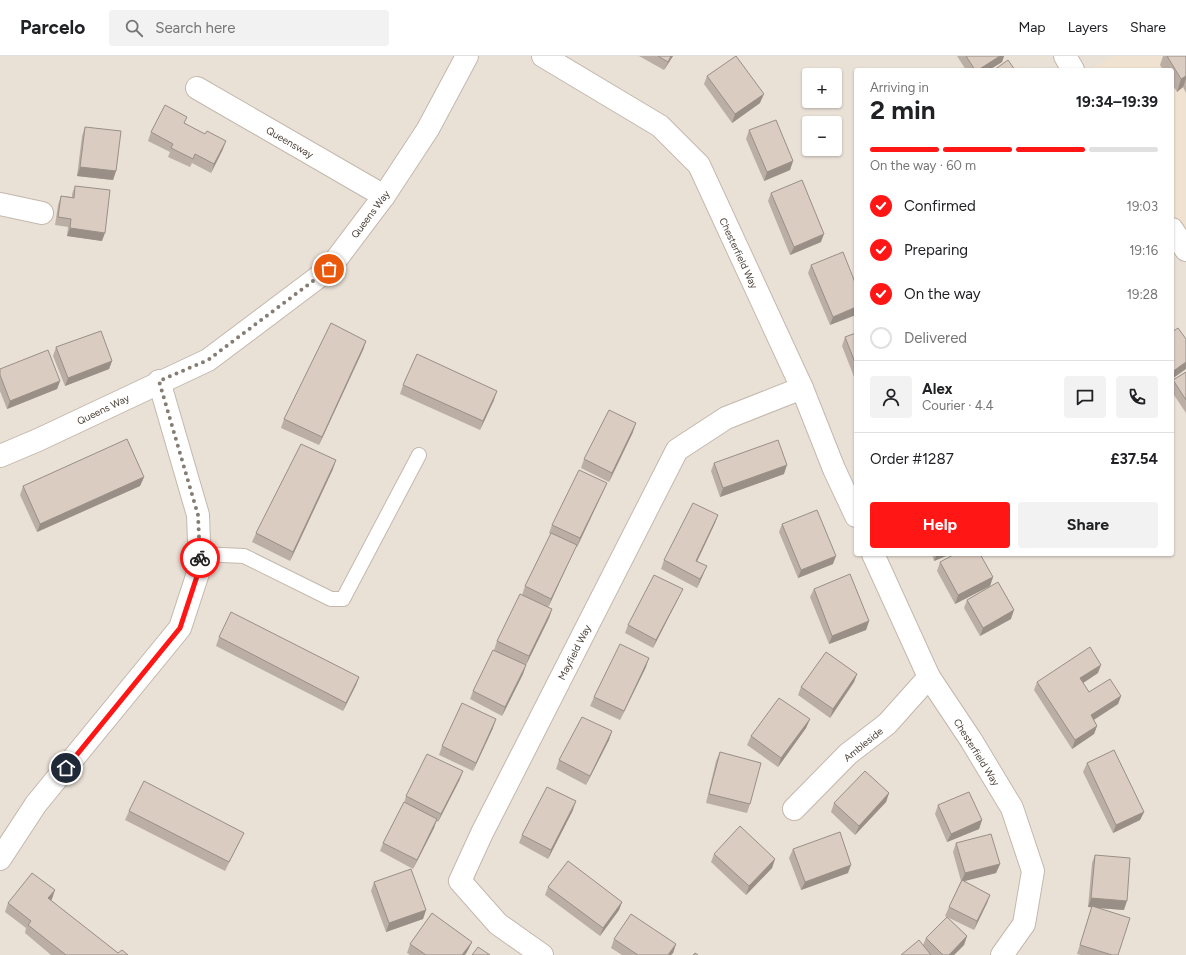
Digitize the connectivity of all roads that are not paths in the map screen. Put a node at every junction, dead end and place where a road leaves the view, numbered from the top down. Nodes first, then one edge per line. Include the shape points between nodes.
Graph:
1 (467, 56) edge
2 (543, 56) edge
3 (1065, 56) edge
4 (1072, 68) edge
5 (196, 88) dead end
6 (384, 196) junction
7 (0, 204) edge
8 (42, 213) dead end
9 (1174, 232) edge
10 (1186, 250) edge
11 (159, 381) junction
12 (802, 388) junction
13 (419, 455) dead end
14 (0, 456) edge
15 (854, 512) edge
16 (200, 554) junction
17 (874, 556) edge
18 (929, 677) junction
19 (794, 809) dead end
20 (0, 859) edge
21 (542, 955) edge
22 (1002, 955) edge

1 - 6 street, Queens Way via 428,130
2 - 12 street, Chesterfield Way via 660,126 698,165
3 - 4 street
5 - 6 street, Queensway
6 - 11 street, Queens Way via 329,269 208,360
7 - 8 street
9 - 10 street
11 - 14 street, Queens Way
11 - 16 street via 198,515
12 - 15 street, Chesterfield Way
12 - 21 street, Mayfield Way via 726,418 677,450 460,881 498,924
13 - 16 lane via 343,599 332,599 244,556
16 - 20 street via 200,567 180,628 36,804
17 - 18 street, Chesterfield Way
18 - 19 street, Ambleside via 887,724 848,754
18 - 22 street, Chesterfield Way via 1012,808 1033,871 1024,924

